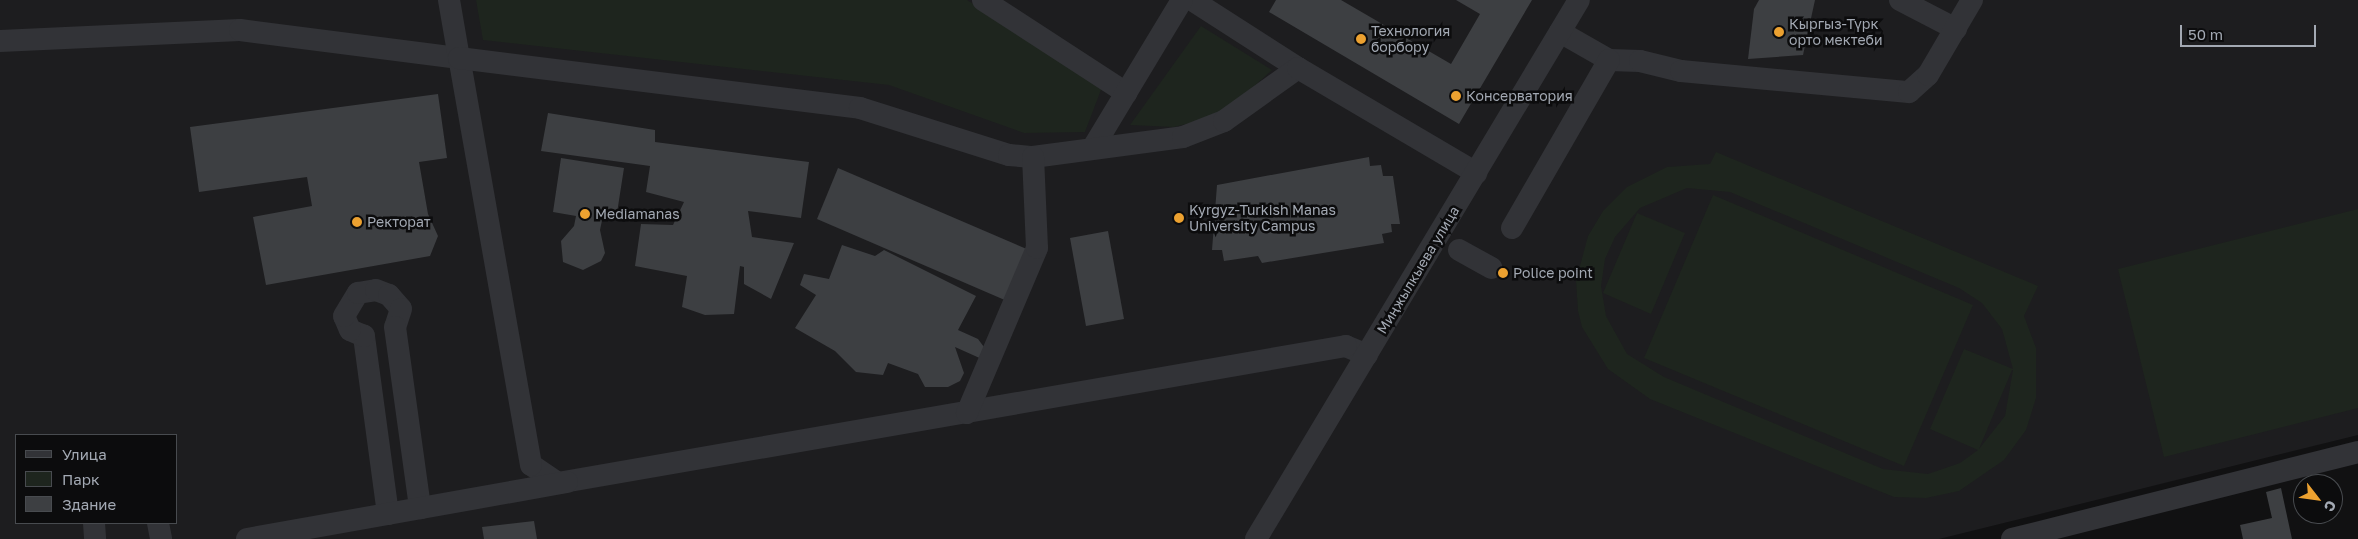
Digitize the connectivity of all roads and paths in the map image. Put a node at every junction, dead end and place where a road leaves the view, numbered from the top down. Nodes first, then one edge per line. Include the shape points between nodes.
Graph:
1 (448, 0) edge
2 (983, 0) edge
3 (1182, 0) edge
4 (1192, 0) edge
5 (1579, 0) edge
6 (1900, 0) edge
7 (1972, 0) edge
8 (1956, 29) junction
9 (1560, 32) junction
10 (0, 41) edge
11 (459, 58) junction
12 (1609, 60) junction
13 (1298, 68) junction
14 (1126, 93) junction
15 (1094, 146) junction
16 (1033, 157) junction
17 (1476, 173) junction
18 (1512, 228) dead end
19 (1459, 250) dead end
20 (1491, 268) dead end
21 (1367, 355) junction
22 (966, 413) junction
23 (2358, 452) edge
24 (580, 479) junction
25 (420, 508) junction
26 (388, 514) junction
27 (94, 524) edge
28 (158, 524) edge
29 (304, 534) edge
30 (95, 539) edge
31 (161, 539) edge
32 (247, 539) edge
33 (1256, 539) edge
34 (2012, 539) edge

1 - 11 street
2 - 14 street
3 - 14 street
4 - 13 street
5 - 9 street, Миңжылкыева улица
6 - 8 street
7 - 8 street
8 - 12 street via 1924,80 1909,92 1681,71 1640,61
9 - 12 street
9 - 17 street, Миңжылкыева улица
10 - 11 street via 240,30
11 - 16 street via 860,108 1009,155
11 - 24 street via 531,464 558,483
12 - 18 street
13 - 15 street via 1224,122 1183,137
13 - 17 street
14 - 15 street
15 - 16 street
16 - 22 street via 1037,248
17 - 21 street, Миңжылкыева улица
19 - 20 street
21 - 22 street via 1346,346
21 - 33 street, Миңжылкыева улица
22 - 24 street
23 - 34 street
24 - 25 street
25 - 26 street
25 - 26 street via 396,327 401,309 389,295 376,290 358,293 344,316 350,330 364,336
26 - 29 street
27 - 30 street
28 - 31 street
29 - 32 street

